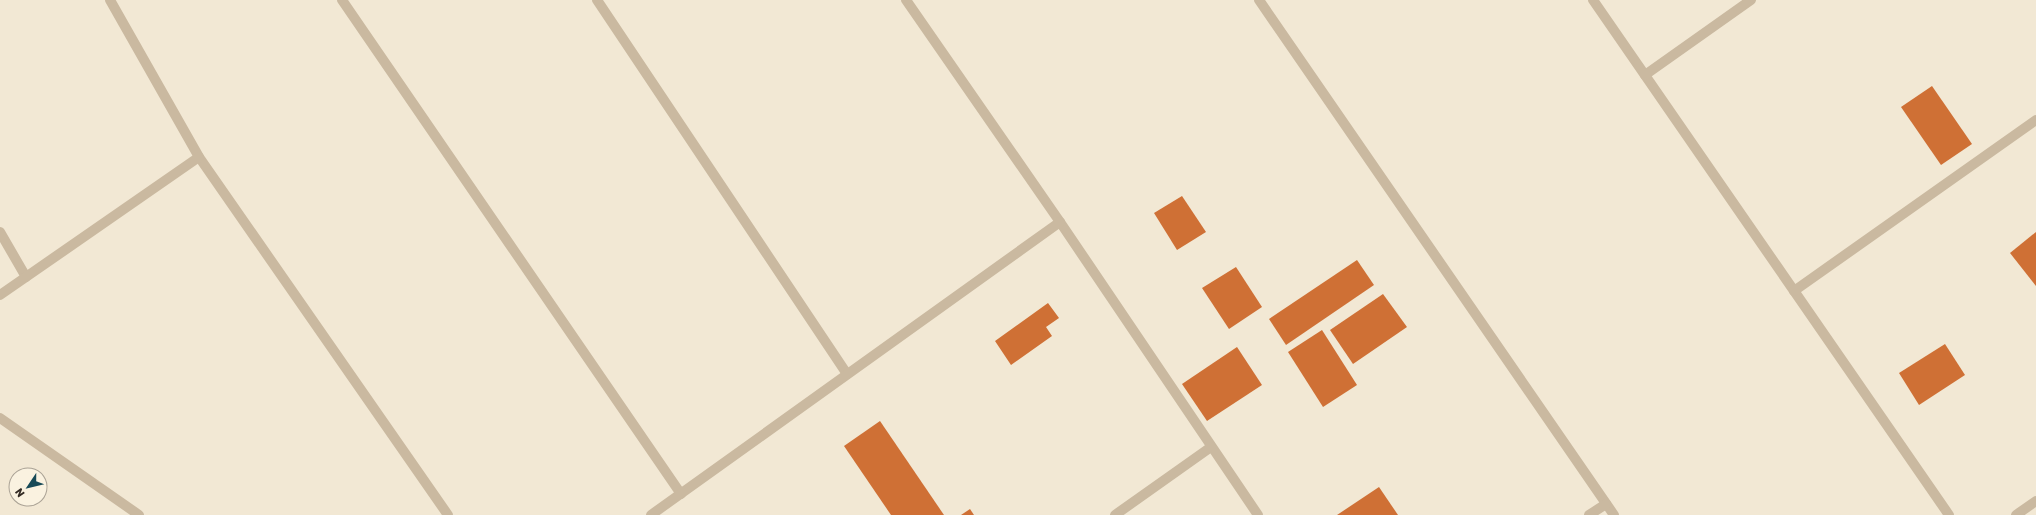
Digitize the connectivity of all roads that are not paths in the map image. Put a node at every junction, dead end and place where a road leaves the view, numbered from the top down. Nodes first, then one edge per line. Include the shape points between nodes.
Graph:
1 (110, 0) edge
2 (342, 0) edge
3 (597, 0) edge
4 (906, 0) edge
5 (1260, 0) edge
6 (1593, 0) edge
7 (1751, 0) edge
8 (1645, 75) junction
9 (2036, 120) edge
10 (199, 157) junction
11 (1060, 222) junction
12 (0, 232) edge
13 (26, 277) junction
14 (1794, 291) junction
15 (0, 295) edge
16 (847, 374) junction
17 (0, 418) edge
18 (1211, 447) junction
19 (681, 494) junction
20 (2036, 501) edge
21 (1606, 504) junction
22 (139, 515) edge
23 (448, 515) edge
24 (651, 515) edge
25 (1115, 515) edge
26 (1258, 515) edge
27 (1589, 515) edge
28 (1614, 515) edge
29 (1949, 515) edge
30 (2016, 515) edge

1 - 10 street
2 - 19 street
3 - 16 street
4 - 11 street
5 - 21 street
6 - 8 street
7 - 8 street
8 - 14 street
9 - 14 street
10 - 13 street
10 - 23 street
11 - 16 street
11 - 18 street
12 - 13 street
13 - 15 street
14 - 29 street
16 - 19 street
17 - 22 street
18 - 25 street
18 - 26 street
19 - 24 street
20 - 30 street
21 - 27 street
21 - 28 street

